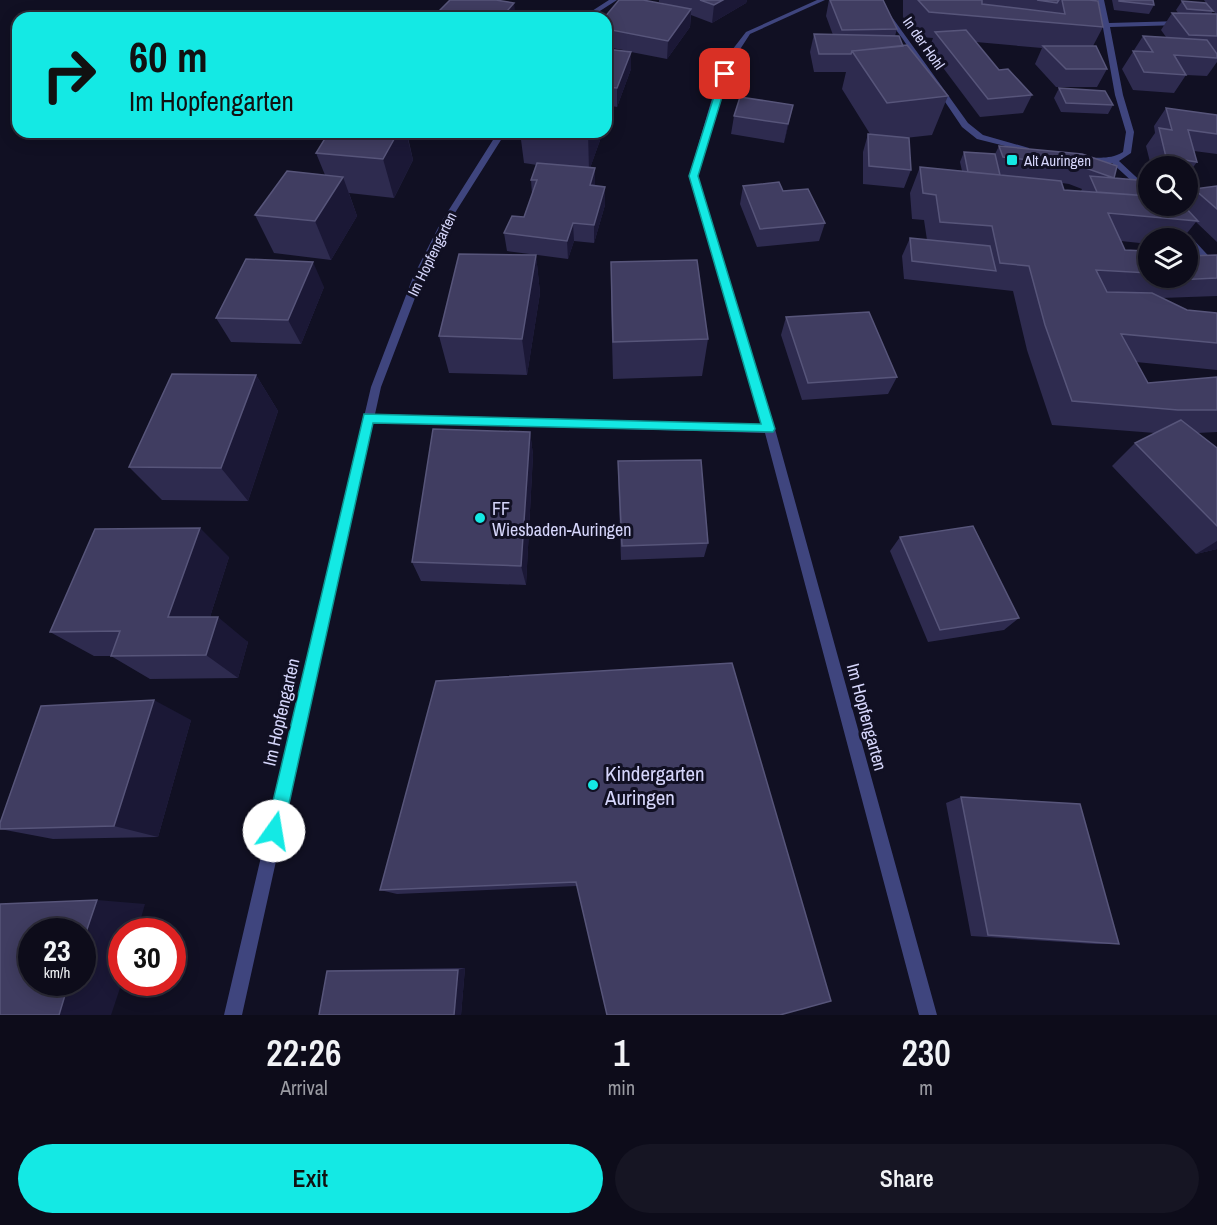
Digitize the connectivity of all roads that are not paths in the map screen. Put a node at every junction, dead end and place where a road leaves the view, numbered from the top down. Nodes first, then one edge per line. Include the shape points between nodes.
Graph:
1 (614, 0) edge
2 (822, 0) edge
3 (871, 0) edge
4 (1101, 0) edge
5 (594, 12) edge
6 (1187, 24) edge
7 (1107, 25) junction
8 (498, 138) edge
9 (1032, 151) edge
10 (1082, 160) edge
11 (1114, 161) junction
12 (1138, 184) edge
13 (1198, 250) edge
14 (1217, 271) edge
15 (368, 418) junction
16 (769, 429) junction
17 (233, 1015) edge
18 (928, 1015) edge

1 - 5 street
2 - 16 street, Im Hopfengarten via 748,33 733,54 717,95 693,176
3 - 9 street, In der Hohl via 905,37 965,125 980,137
4 - 7 street
6 - 7 street
7 - 11 street via 1119,96 1130,132 1127,153
8 - 15 street, Im Hopfengarten via 444,224 418,276
10 - 11 street
11 - 12 street
13 - 14 street
15 - 16 street
15 - 17 street, Im Hopfengarten
16 - 18 street, Im Hopfengarten

